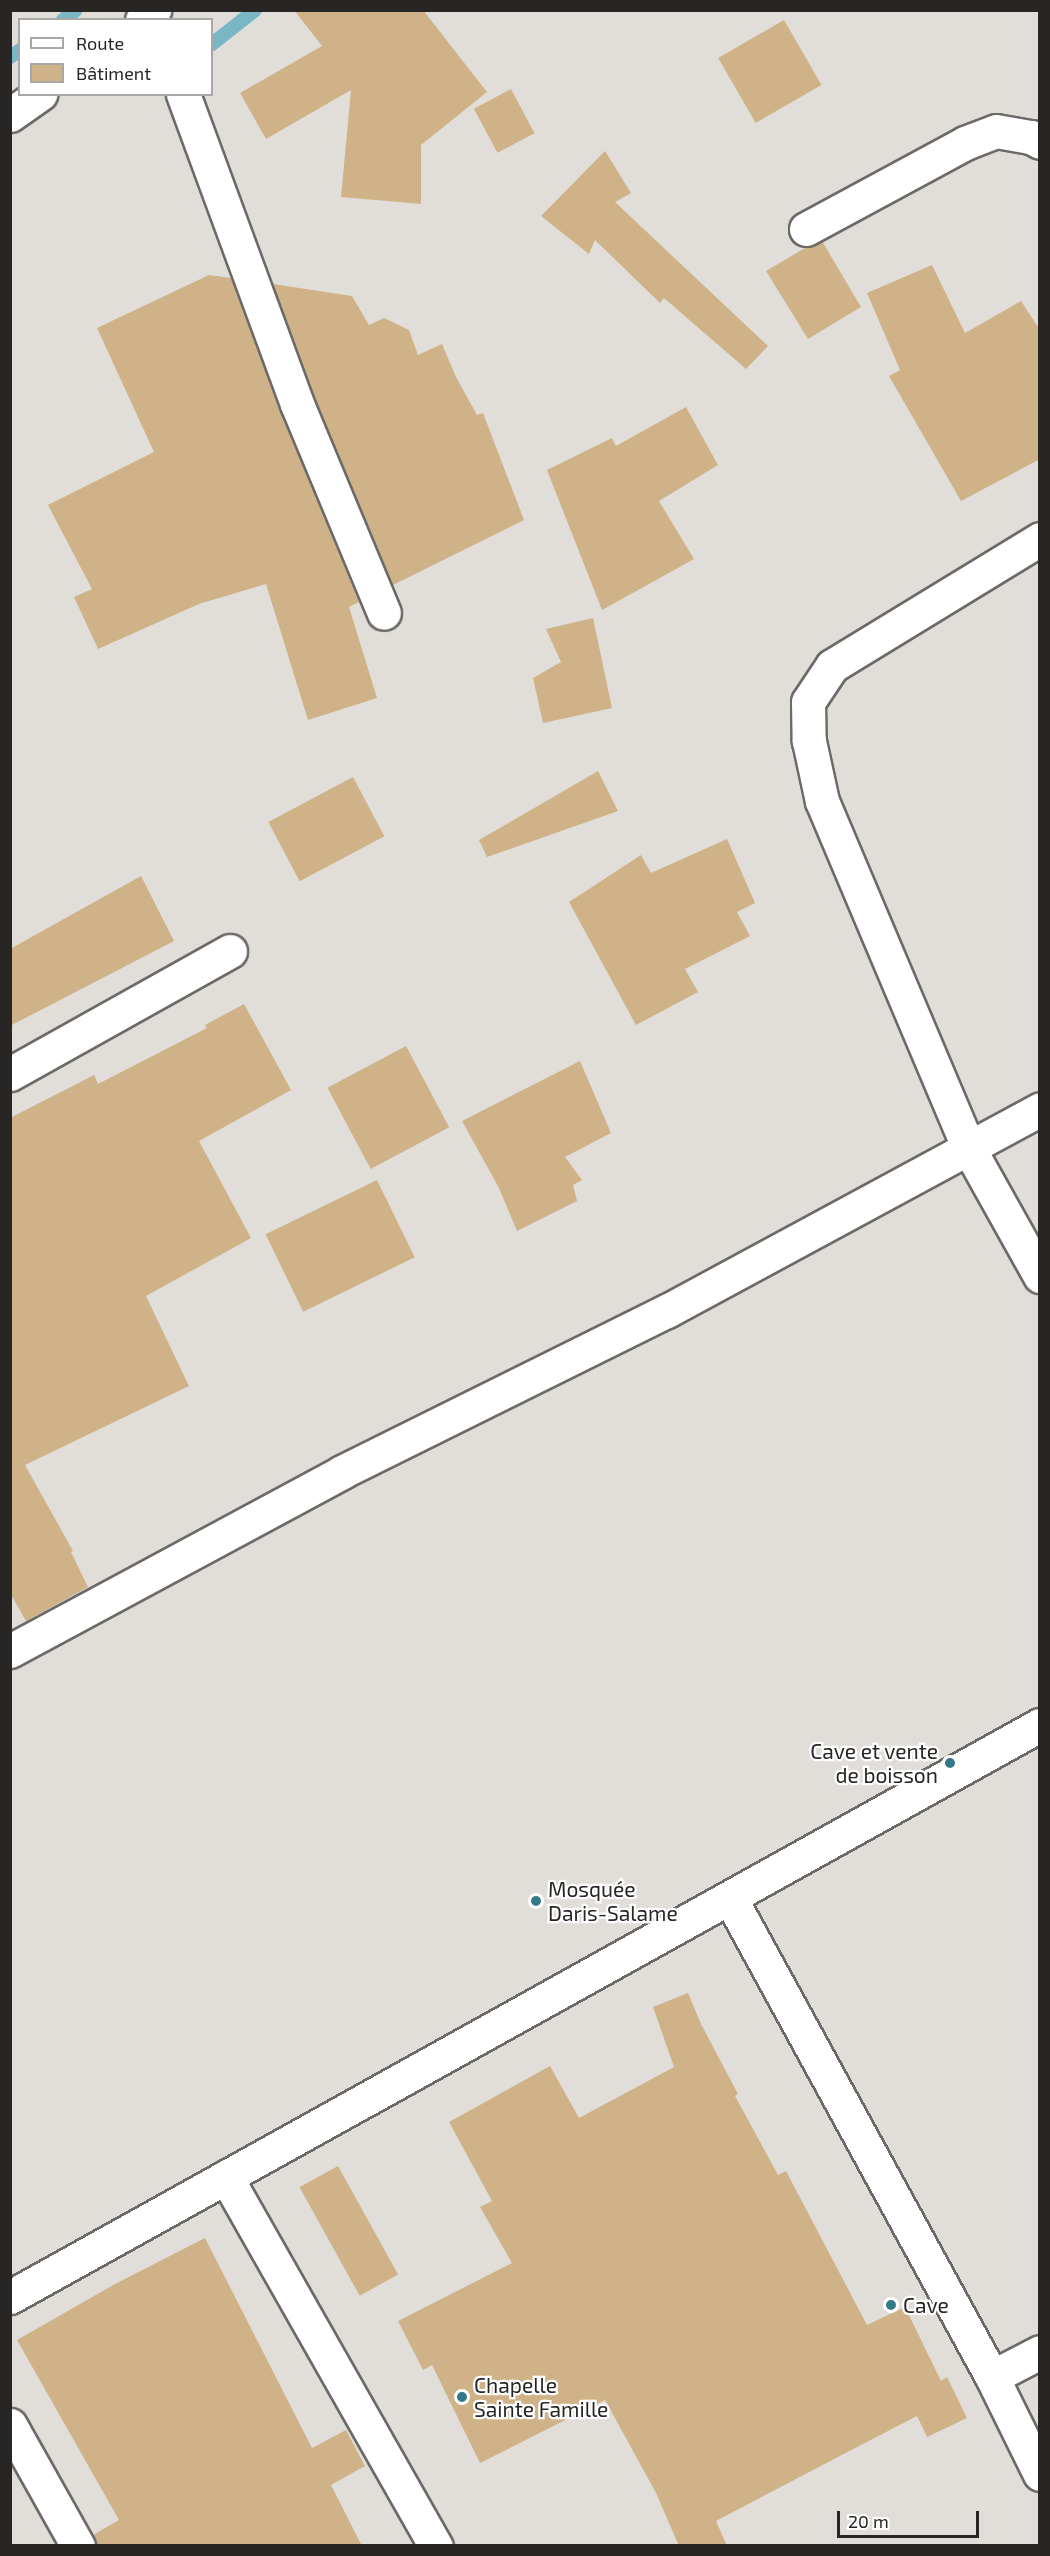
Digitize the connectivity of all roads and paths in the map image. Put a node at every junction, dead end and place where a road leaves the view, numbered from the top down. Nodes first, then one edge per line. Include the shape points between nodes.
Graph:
1 (37, 96) edge
2 (184, 96) edge
3 (10, 115) edge
4 (1040, 142) edge
5 (806, 229) dead end
6 (1040, 539) edge
7 (384, 613) dead end
8 (230, 951) dead end
9 (10, 1074) edge
10 (1040, 1109) edge
11 (968, 1147) junction
12 (1040, 1276) edge
13 (10, 1651) edge
14 (1040, 1725) edge
15 (730, 1898) junction
16 (226, 2176) junction
17 (10, 2297) edge
18 (1040, 2352) edge
19 (992, 2377) junction
20 (10, 2425) edge
21 (1040, 2474) edge
22 (78, 2546) edge
23 (436, 2546) edge

1 - 3 street
2 - 7 street via 297,404
4 - 5 street via 996,131 965,143
6 - 11 street via 832,666 808,702 809,741 822,801
8 - 9 street
10 - 11 street
11 - 12 street
11 - 13 street via 667,1311 342,1472
14 - 15 street
15 - 16 street
15 - 19 street
16 - 17 street
16 - 23 street
18 - 19 street
19 - 21 street
20 - 22 street

